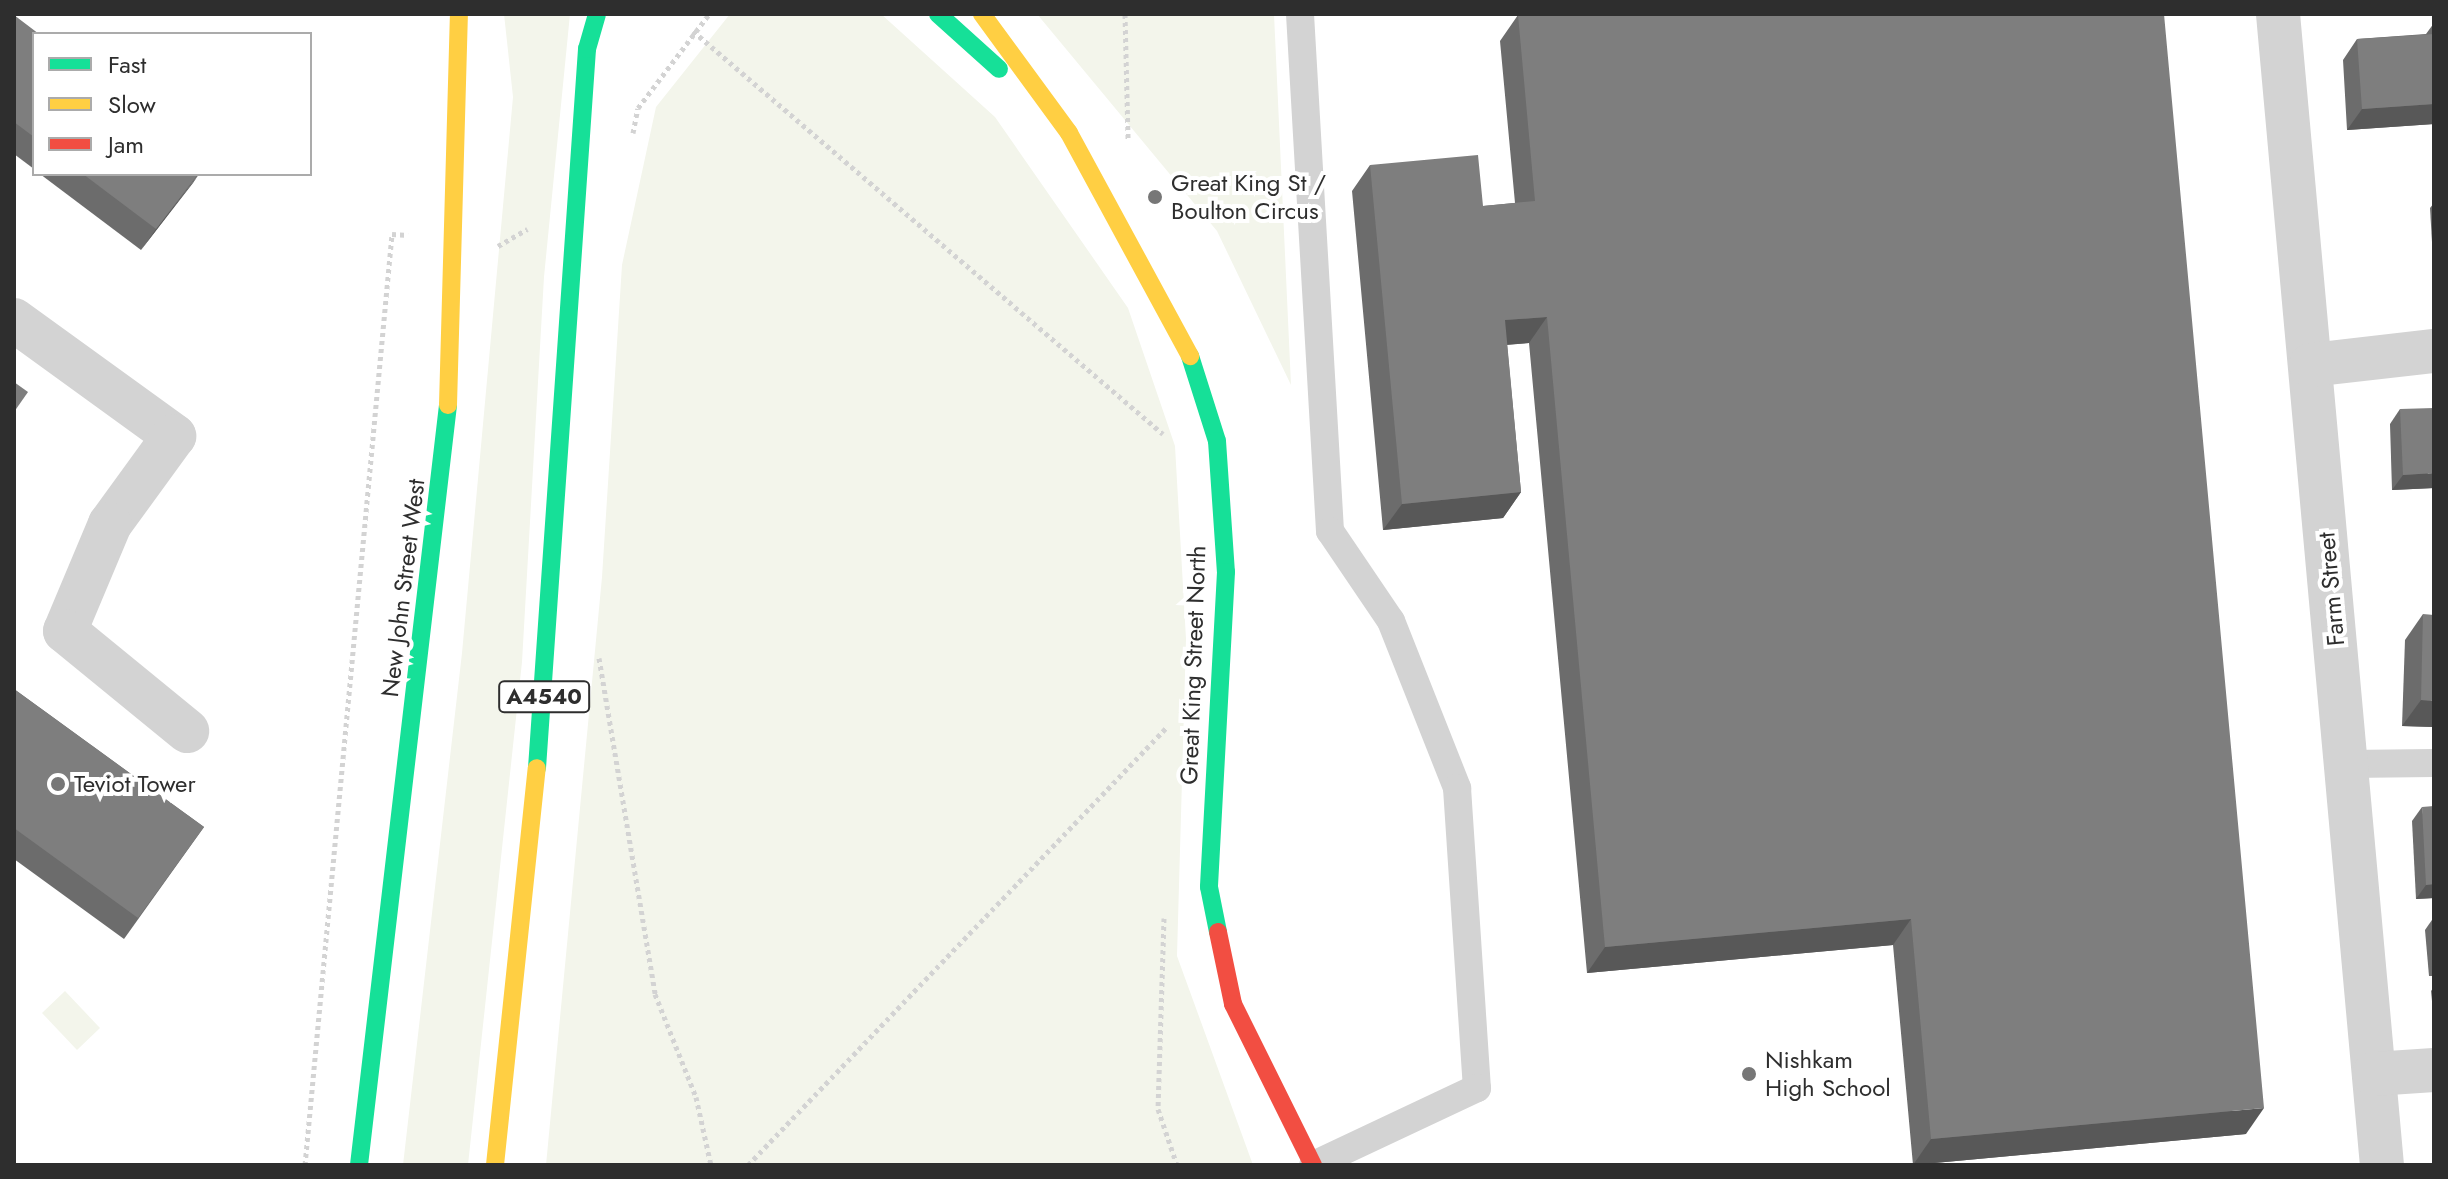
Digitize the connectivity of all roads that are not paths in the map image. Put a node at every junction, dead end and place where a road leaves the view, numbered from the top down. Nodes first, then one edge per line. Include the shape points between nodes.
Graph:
1 (459, 14) edge
2 (597, 14) edge
3 (938, 14) edge
4 (982, 14) edge
5 (1300, 14) edge
6 (2278, 14) edge
7 (1069, 133) junction
8 (14, 320) edge
9 (2434, 351) edge
10 (2311, 365) junction
11 (187, 731) dead end
12 (2434, 763) edge
13 (2347, 764) junction
14 (2434, 1070) edge
15 (2374, 1074) junction
16 (359, 1165) edge
17 (495, 1165) edge
18 (1313, 1165) edge
19 (2382, 1165) edge

1 - 16 main road, New John Street West via 448,410
2 - 17 main road, A4540 via 587,49 551,638
3 - 7 main road, Great King Street North
4 - 7 main road, Great King Street North
5 - 18 lane via 1330,531 1391,621 1457,788 1477,1088
6 - 10 street, Farm Street
7 - 18 main road, Great King Street North via 1189,352 1217,441 1226,572 1216,658 1209,887 1233,1004
8 - 11 street via 174,436 110,524 65,631
9 - 10 street
10 - 13 street, Farm Street
12 - 13 lane
13 - 15 street, Farm Street
14 - 15 street
15 - 19 street, Farm Street

